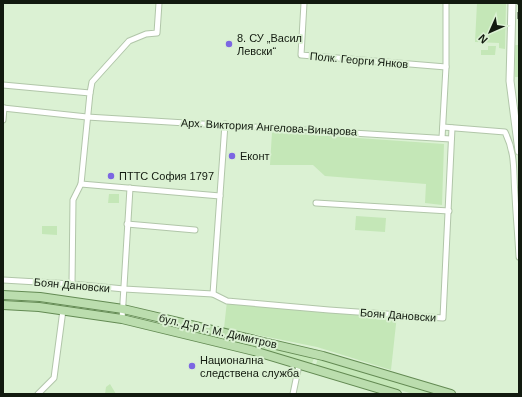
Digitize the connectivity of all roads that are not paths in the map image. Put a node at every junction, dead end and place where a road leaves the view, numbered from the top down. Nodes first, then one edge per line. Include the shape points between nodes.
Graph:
1 (159, 3) edge
2 (304, 3) edge
3 (446, 3) edge
4 (512, 3) edge
5 (446, 67) junction
6 (3, 85) edge
7 (511, 87) junction
8 (519, 87) edge
9 (90, 92) junction
10 (4, 108) edge
11 (87, 117) junction
12 (3, 120) edge
13 (225, 124) junction
14 (443, 127) junction
15 (452, 128) junction
16 (442, 138) junction
17 (451, 139) junction
18 (519, 151) edge
19 (81, 184) junction
20 (130, 188) junction
21 (220, 196) junction
22 (316, 203) dead end
23 (448, 210) junction
24 (127, 224) junction
25 (195, 230) dead end
26 (519, 257) edge
27 (3, 280) edge
28 (72, 284) junction
29 (124, 289) junction
30 (213, 294) junction
31 (3, 295) edge
32 (3, 305) edge
33 (123, 309) junction
34 (63, 310) junction
35 (122, 319) junction
36 (299, 365) junction
37 (38, 394) edge
38 (293, 394) edge
39 (396, 394) edge
40 (451, 394) edge

1 - 9 street via 157,32 129,41 92,82
2 - 5 street, Полк. Георги Янков via 301,55
3 - 5 street
4 - 7 main road
5 - 14 street
6 - 9 street
7 - 8 main road
7 - 18 main road
9 - 11 street
10 - 11 street, Арх. Виктория Ангелова-Винарова
10 - 12 street
11 - 13 street, Арх. Виктория Ангелова-Винарова
11 - 19 street
13 - 16 street, Арх. Виктория Ангелова-Винарова
13 - 21 street
14 - 15 street
14 - 16 street
15 - 17 street, Боян Дановски
15 - 26 street via 505,132 514,161
16 - 17 street, Арх. Виктория Ангелова-Винарова
17 - 23 street, Боян Дановски
19 - 20 street
19 - 28 street via 73,200
20 - 21 street
20 - 24 street
21 - 30 street
22 - 23 street
23 - 30 street, Боян Дановски via 443,318 228,301
24 - 25 street
24 - 29 street
27 - 28 street, Боян Дановски
28 - 29 street, Боян Дановски
29 - 30 street, Боян Дановски
29 - 33 street
31 - 33 main road, бул. Д-р Г. М. Димитров via 40,297
32 - 34 main road, бул. Д-р Г. М. Димитров
33 - 35 street
33 - 40 main road, бул. Д-р Г. М. Димитров via 323,356
34 - 35 main road, бул. Д-р Г. М. Димитров
34 - 37 street via 54,378
35 - 36 main road, бул. Д-р Г. М. Димитров via 254,351
36 - 38 street
36 - 39 main road, бул. Д-р Г. М. Димитров

